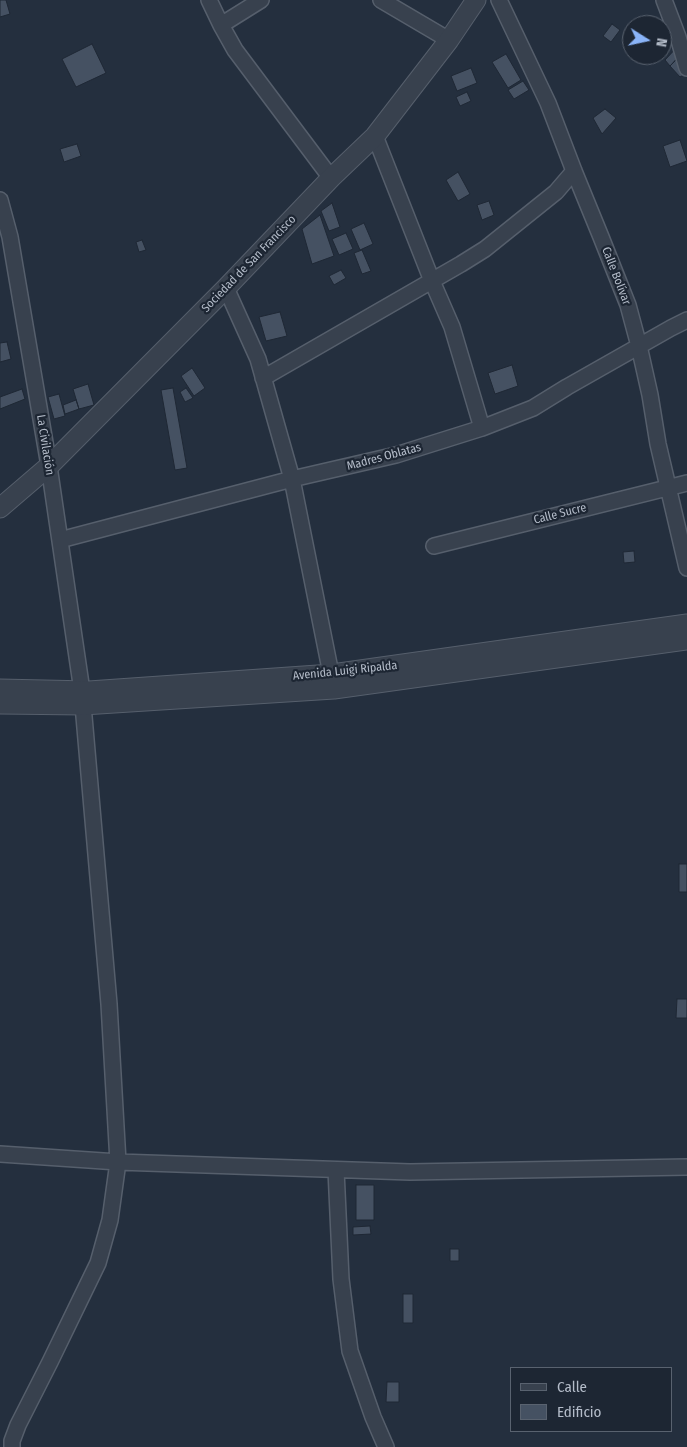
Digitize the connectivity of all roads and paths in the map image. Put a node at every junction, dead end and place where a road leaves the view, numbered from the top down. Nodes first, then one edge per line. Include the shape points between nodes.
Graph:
1 (209, 0) edge
2 (261, 0) edge
3 (381, 0) edge
4 (476, 0) edge
5 (499, 0) edge
6 (664, 0) edge
7 (221, 26) junction
8 (449, 40) junction
9 (687, 68) edge
10 (374, 136) junction
11 (574, 172) junction
12 (331, 178) junction
13 (0, 200) edge
14 (432, 281) junction
15 (226, 288) junction
16 (687, 320) edge
17 (639, 346) junction
18 (263, 378) junction
19 (482, 428) junction
20 (49, 466) junction
21 (292, 479) junction
22 (687, 483) edge
23 (668, 487) junction
24 (0, 508) edge
25 (60, 540) junction
26 (434, 546) dead end
27 (687, 568) edge
28 (687, 624) edge
29 (687, 640) edge
30 (333, 682) junction
31 (0, 689) edge
32 (82, 698) junction
33 (0, 704) edge
34 (0, 1154) edge
35 (118, 1162) junction
36 (687, 1167) edge
37 (336, 1170) junction
38 (12, 1447) edge
39 (386, 1447) edge

1 - 7 street
2 - 7 street
3 - 8 street
4 - 8 street, Sociedad de San Francisco
5 - 11 street, Calle Bolívar via 548,103
6 - 9 street
7 - 12 street via 235,50
8 - 10 street, Sociedad de San Francisco
10 - 12 street, Sociedad de San Francisco
10 - 14 street
11 - 14 street via 556,192 484,248
11 - 17 street, Calle Bolívar via 628,305
12 - 15 street, Sociedad de San Francisco
13 - 20 street, La Civilación via 10,237
14 - 18 street
14 - 19 street via 452,327
15 - 18 street
15 - 20 street, Sociedad de San Francisco
16 - 17 street, Madres Oblatas
17 - 19 street, Madres Oblatas via 533,408
17 - 23 street, Calle Bolívar
18 - 21 street
19 - 21 street, Madres Oblatas via 396,456
20 - 24 street, Sociedad de San Francisco
20 - 25 street, La Civilación
21 - 25 street, Madres Oblatas
21 - 30 street
22 - 23 street, Calle Sucre
23 - 26 street, Calle Sucre
23 - 27 street, Calle Bolívar
25 - 32 street, La Civilación
28 - 30 street, Avenida Luigi Ripalda
29 - 30 street, Avenida Luigi Ripalda
30 - 32 street, Avenida Luigi Ripalda
31 - 32 street, Avenida Luigi Ripalda
32 - 33 street, Avenida Luigi Ripalda
32 - 35 street, La Civilación via 109,1004
34 - 35 street
35 - 37 street
35 - 38 street, La Civilación via 110,1220 98,1263 18,1425
36 - 37 street via 410,1172
37 - 39 street via 341,1280 350,1351

